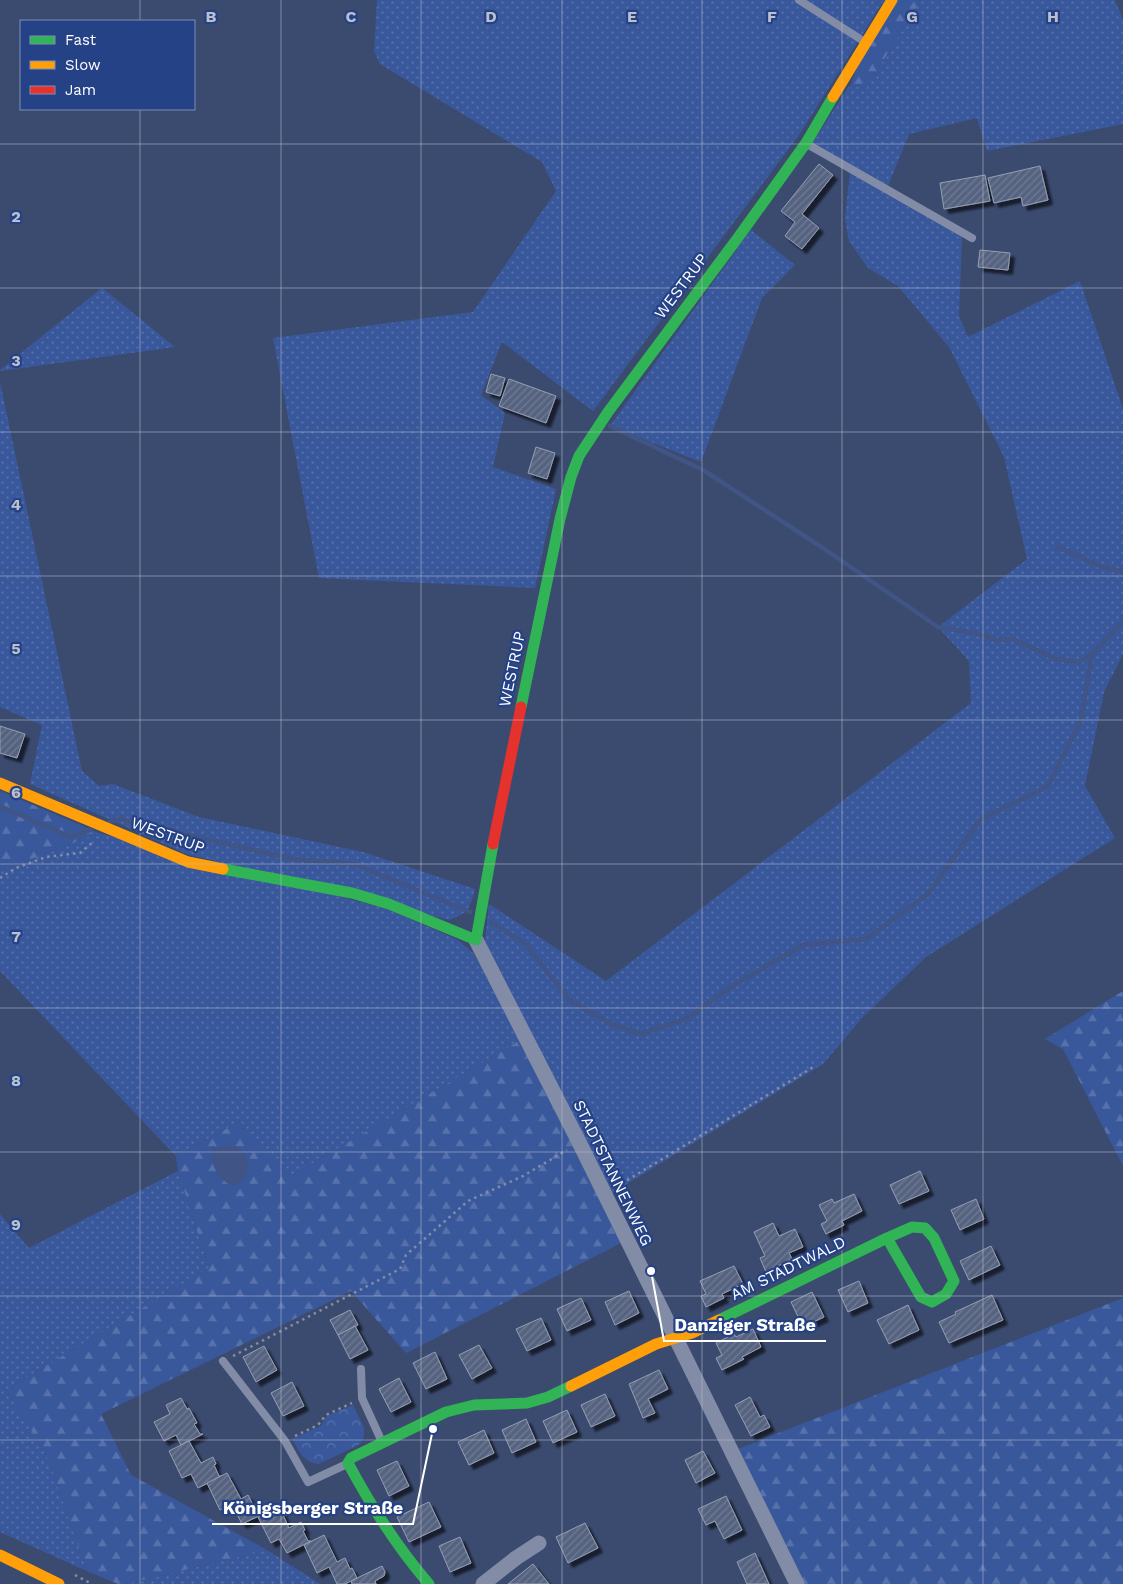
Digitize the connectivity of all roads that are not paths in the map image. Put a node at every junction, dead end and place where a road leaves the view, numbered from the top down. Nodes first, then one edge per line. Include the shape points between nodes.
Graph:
1 (799, 0) edge
2 (892, 0) edge
3 (866, 43) junction
4 (806, 143) junction
5 (972, 238) dead end
6 (0, 783) edge
7 (476, 940) junction
8 (887, 1238) junction
9 (675, 1338) junction
10 (223, 1361) road end
11 (361, 1369) dead end
12 (382, 1442) junction
13 (348, 1463) junction
14 (539, 1543) dead end
15 (0, 1555) edge
16 (59, 1584) edge
17 (429, 1584) edge
18 (483, 1584) edge
19 (797, 1584) edge

1 - 3 lane
2 - 3 street, WESTRUP
3 - 4 street, WESTRUP
4 - 5 lane
4 - 7 street, WESTRUP via 608,412 576,463 560,519
6 - 7 street, WESTRUP via 188,862 362,896
7 - 9 street, STADTSTANNENWEG
8 - 8 street, AM STADTWALD via 921,1297 932,1302 951,1290 954,1281 934,1238 925,1228 912,1227
8 - 9 street, AM STADTWALD via 692,1333
9 - 12 street, AM STADTWALD via 656,1344 548,1397 527,1403 460,1407
9 - 19 street, STADTSTANNENWEG
10 - 13 lane via 285,1441 308,1482
11 - 12 lane via 362,1398
12 - 13 street, AM STADTWALD via 351,1458
13 - 17 street via 368,1502 407,1560
14 - 18 street
15 - 16 street

